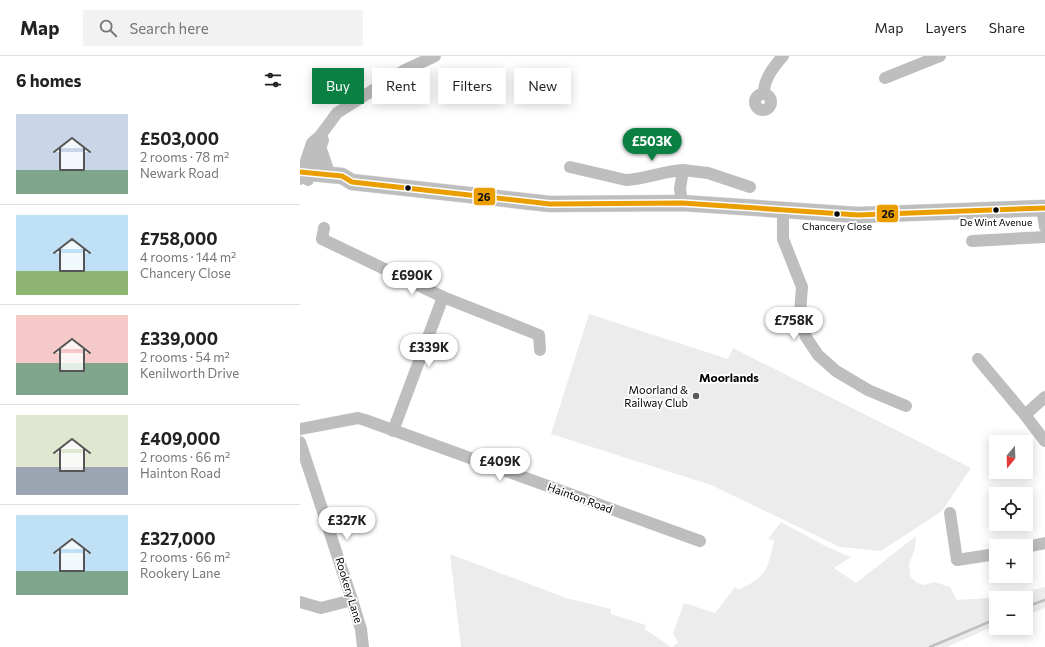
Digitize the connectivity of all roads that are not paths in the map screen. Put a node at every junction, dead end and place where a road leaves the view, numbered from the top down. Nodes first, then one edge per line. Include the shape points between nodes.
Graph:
1 (435, 56) edge
2 (783, 56) edge
3 (940, 56) edge
4 (885, 78) dead end
5 (764, 94) dead end
6 (320, 136) junction
7 (320, 153) junction
8 (570, 167) dead end
9 (683, 170) junction
10 (327, 174) junction
11 (303, 176) edge
12 (352, 182) junction
13 (750, 187) dead end
14 (682, 203) junction
15 (1044, 208) edge
16 (783, 210) junction
17 (1045, 227) edge
18 (324, 228) dead end
19 (1045, 237) edge
20 (972, 241) dead end
21 (443, 297) junction
22 (540, 350) dead end
23 (978, 359) dead end
24 (1045, 397) edge
25 (906, 406) dead end
26 (1025, 415) junction
27 (300, 429) edge
28 (393, 431) junction
29 (1045, 441) edge
30 (300, 442) edge
31 (950, 513) dead end
32 (700, 541) dead end
33 (1045, 543) edge
34 (1033, 546) edge
35 (989, 555) edge
36 (352, 600) junction
37 (300, 602) edge
38 (363, 647) edge

1 - 6 street via 402,71 337,113
2 - 5 street via 766,81
3 - 4 street
6 - 7 street via 323,140
6 - 11 street via 312,143
7 - 10 main road
7 - 11 street
8 - 9 street via 626,180
9 - 13 street via 708,173
9 - 14 street via 680,189
10 - 11 main road
10 - 12 main road via 342,176
11 - 12 main road via 340,184
12 - 14 main road via 550,204
14 - 16 main road
15 - 16 main road via 858,215
15 - 17 street
16 - 25 street via 783,239 802,287 800,312 806,337 818,355 836,371 868,390
18 - 21 street via 322,239
19 - 20 street
21 - 22 street via 539,335
21 - 28 street
23 - 26 street
24 - 26 street
26 - 29 street
27 - 28 street, Hainton Road via 358,418
28 - 32 street, Hainton Road
30 - 36 street, Rookery Lane
31 - 35 street via 957,560
33 - 34 street
36 - 37 street via 321,608
36 - 38 street, Rookery Lane via 361,629

